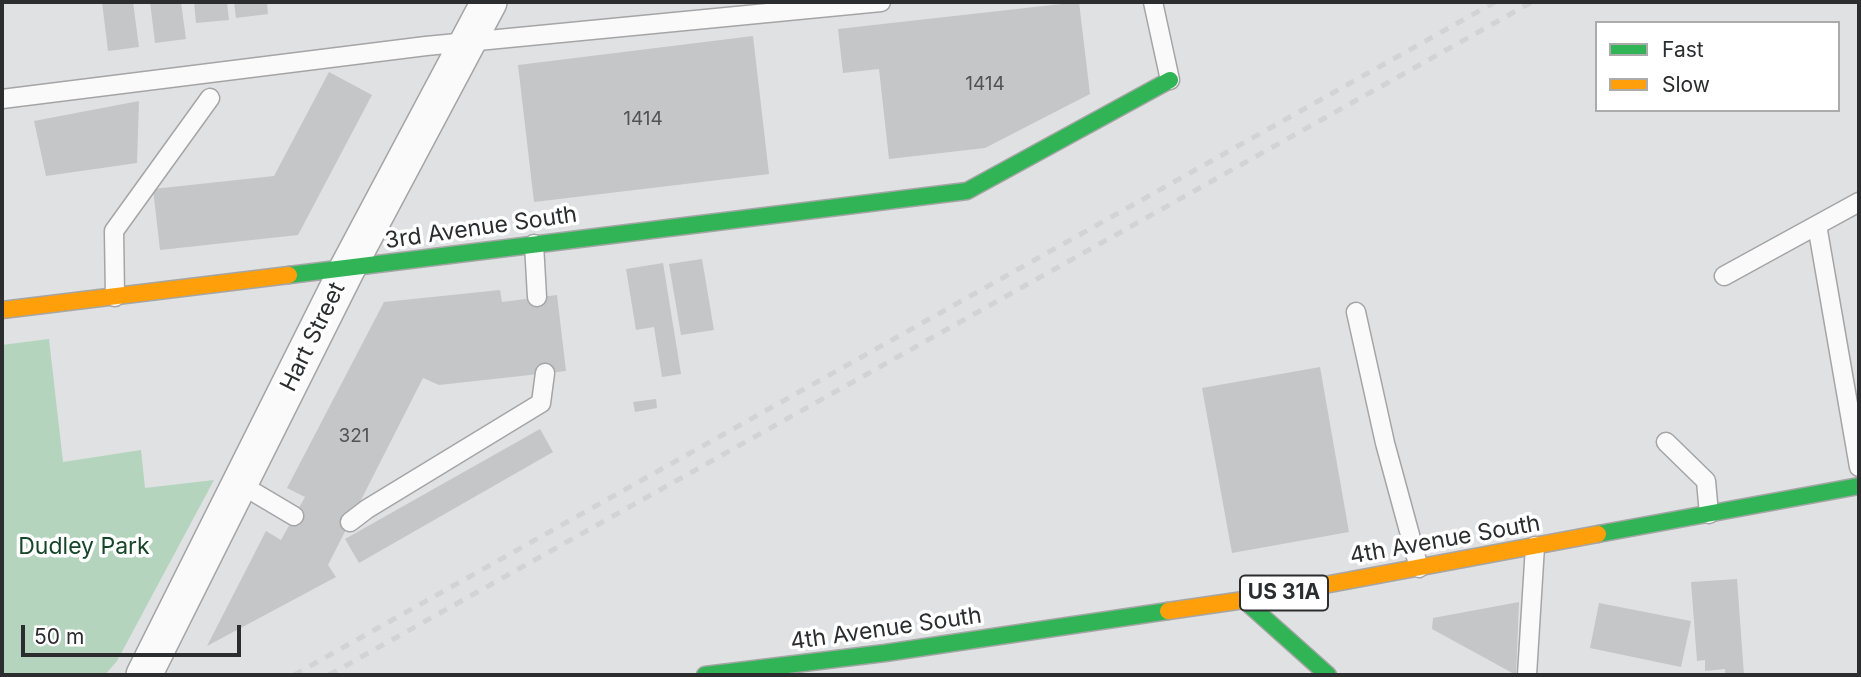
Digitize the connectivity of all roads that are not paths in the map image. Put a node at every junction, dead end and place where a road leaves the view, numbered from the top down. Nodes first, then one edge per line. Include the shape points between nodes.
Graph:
1 (489, 2) edge
2 (881, 2) edge
3 (1153, 2) edge
4 (467, 43) junction
5 (1170, 80) joint
6 (210, 98) dead end
7 (2, 99) edge
8 (1859, 202) edge
9 (1817, 225) junction
10 (534, 244) junction
11 (347, 269) junction
12 (1724, 276) dead end
13 (115, 297) junction
14 (537, 297) dead end
15 (2, 310) edge
16 (1356, 312) dead end
17 (545, 373) dead end
18 (1666, 442) dead end
19 (1859, 467) edge
20 (240, 484) junction
21 (1859, 486) edge
22 (1709, 514) junction
23 (295, 516) dead end
24 (350, 522) dead end
25 (1535, 547) junction
26 (1419, 568) junction
27 (1244, 600) junction
28 (885, 653) junction
29 (144, 675) edge
30 (705, 675) edge
31 (873, 675) edge
32 (1328, 675) edge
33 (1527, 675) edge

1 - 4 street, Hart Street
2 - 4 lane
3 - 5 lane
4 - 7 lane
4 - 11 street, Hart Street
5 - 10 street, 3rd Avenue South via 967,191
6 - 13 lane via 114,232
8 - 9 lane
9 - 12 lane
9 - 19 lane
10 - 11 street, 3rd Avenue South
10 - 14 lane
11 - 13 street, 3rd Avenue South
11 - 20 street, Hart Street
13 - 15 street, 3rd Avenue South
16 - 26 lane
17 - 24 lane via 541,403
18 - 22 lane via 1706,481
20 - 23 lane
20 - 29 street, Hart Street
21 - 22 street, 4th Avenue South / US 31A
22 - 25 street, 4th Avenue South / US 31A
25 - 26 street, 4th Avenue South / US 31A
25 - 33 lane
26 - 27 street, 4th Avenue South / US 31A
27 - 28 street, 4th Avenue South / US 31A
27 - 32 street
28 - 30 street, 4th Avenue South / US 31A
28 - 31 lane

